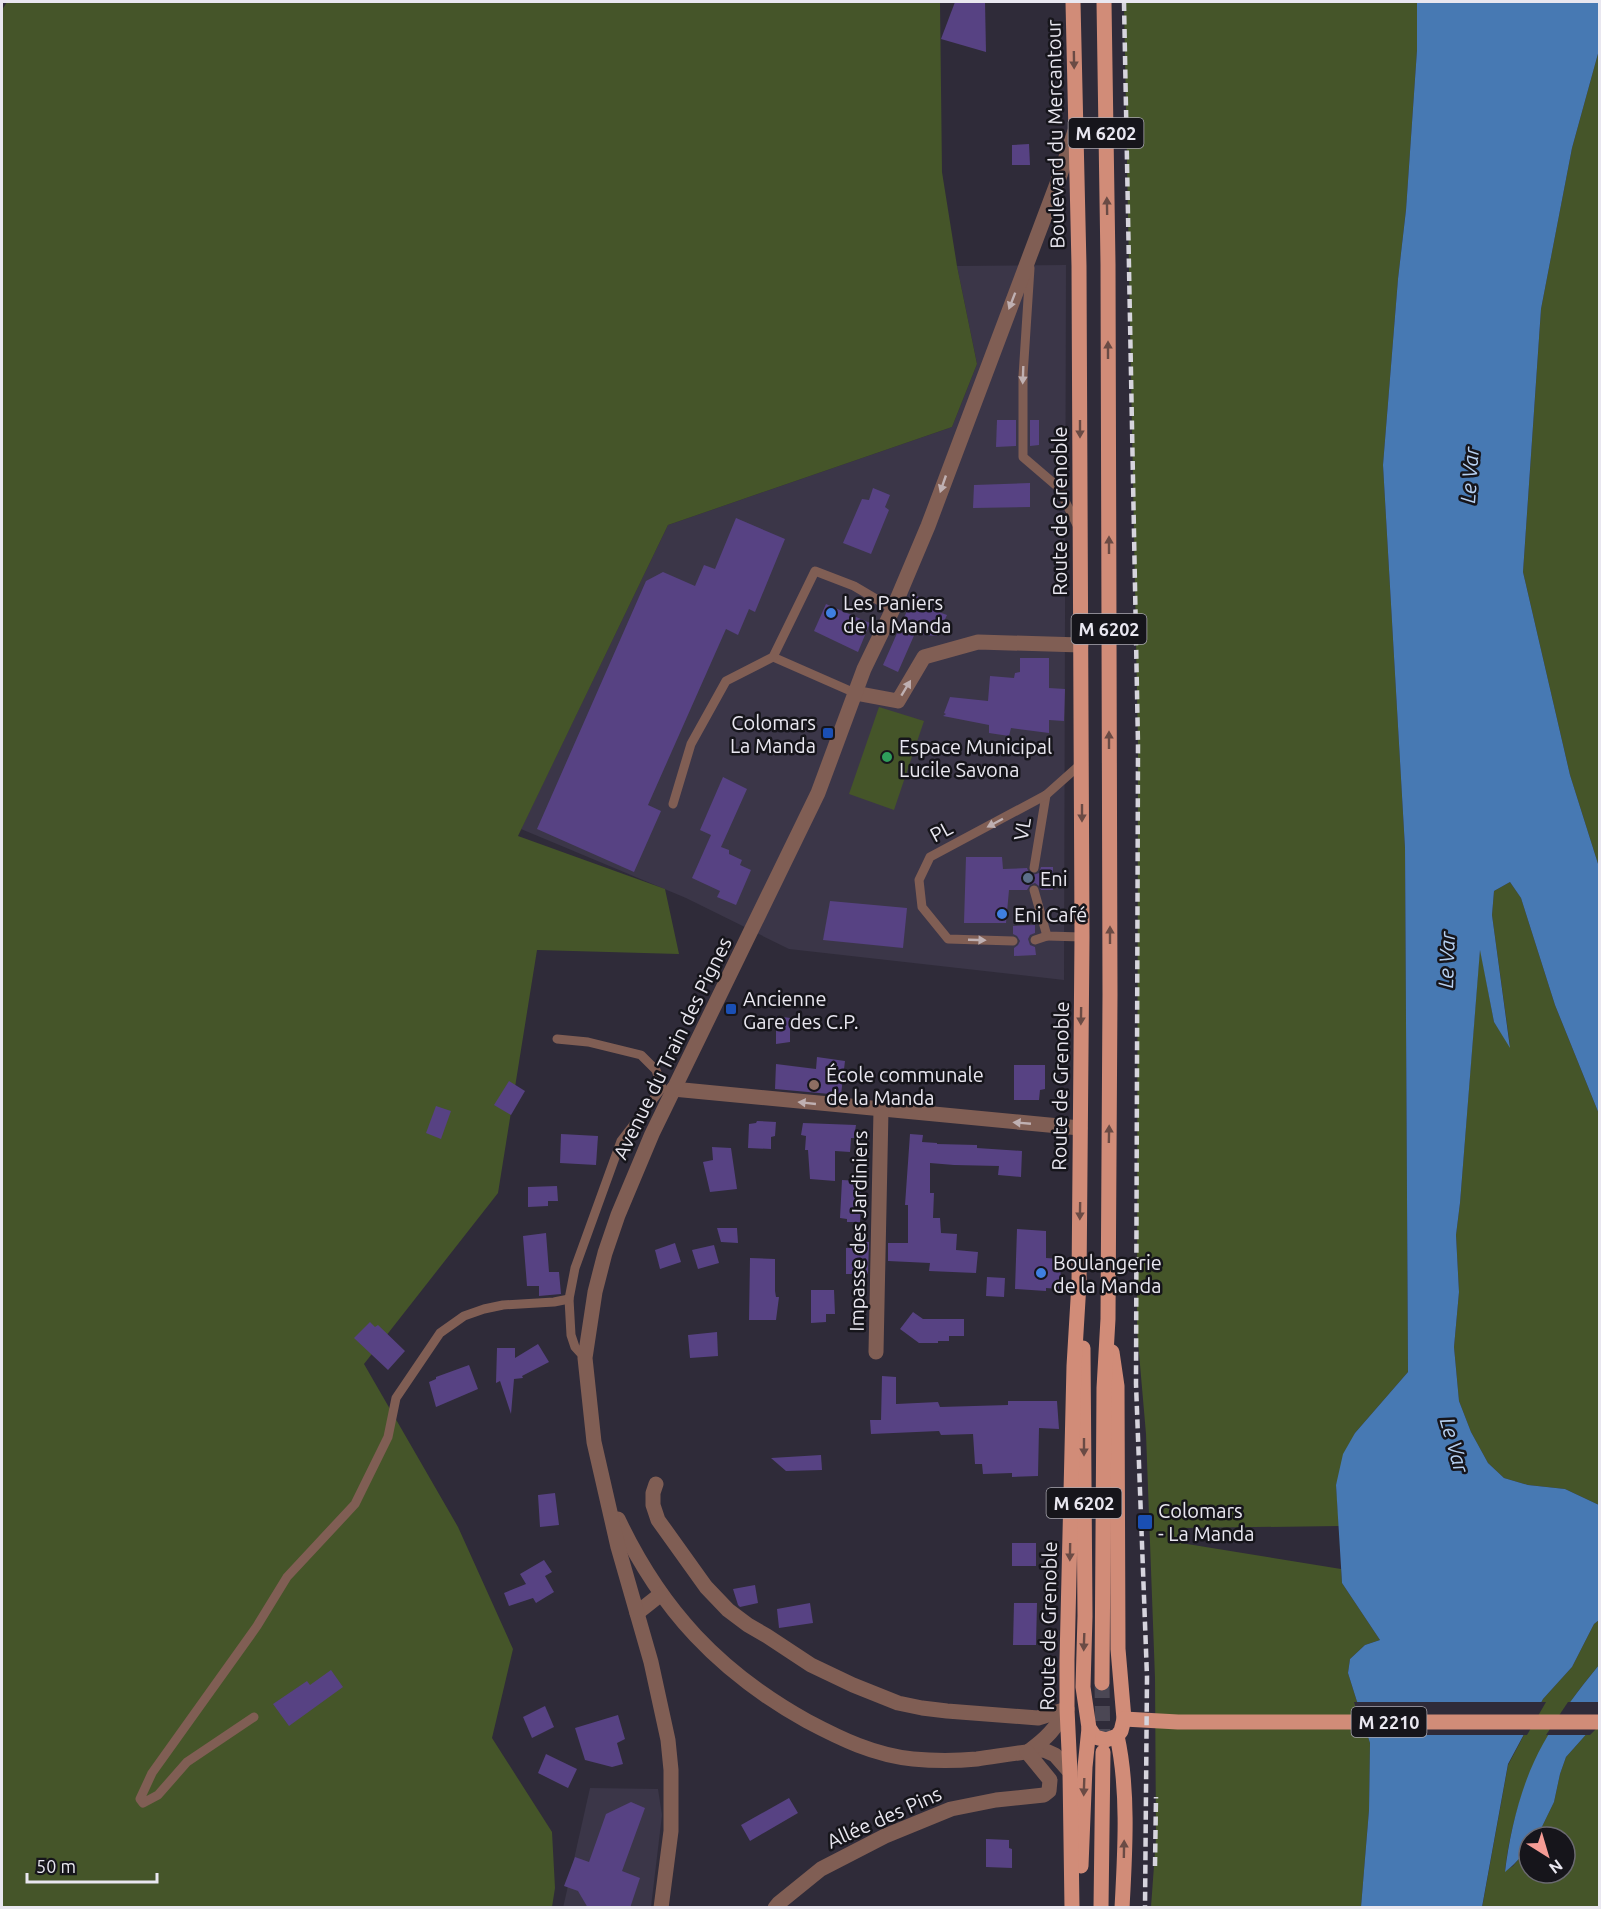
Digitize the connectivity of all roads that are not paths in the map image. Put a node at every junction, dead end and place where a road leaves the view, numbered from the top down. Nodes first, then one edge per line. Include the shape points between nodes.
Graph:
1 (1073, 2) edge
2 (1104, 2) edge
3 (1076, 128) junction
4 (1031, 253) junction
5 (1079, 266) joint
6 (1080, 532) junction
7 (893, 609) junction
8 (1081, 645) junction
9 (773, 657) junction
10 (855, 693) junction
11 (1082, 763) junction
12 (1046, 795) junction
13 (673, 804) dead end
14 (1034, 868) dead end
15 (1034, 890) dead end
16 (1047, 936) junction
17 (1082, 937) junction
18 (1035, 940) dead end
19 (1013, 941) dead end
20 (557, 1039) dead end
21 (668, 1088) junction
22 (881, 1110) junction
23 (1080, 1128) junction
24 (1079, 1284) junction
25 (569, 1299) junction
26 (1108, 1319) junction
27 (876, 1352) dead end
28 (585, 1358) junction
29 (602, 1477) junction
30 (656, 1484) dead end
31 (661, 1594) junction
32 (637, 1613) junction
33 (1102, 1683) tunnel mouth
34 (1066, 1709) junction
35 (254, 1717) dead end
36 (1124, 1719) junction
37 (1599, 1722) edge
38 (1088, 1726) junction
39 (1117, 1736) junction
40 (1027, 1752) junction
41 (1103, 1752) tunnel mouth
42 (1070, 1772) junction
43 (1072, 1903) edge
44 (661, 1908) edge
45 (775, 1908) edge
46 (1101, 1908) edge
47 (1122, 1908) edge

1 -> 3 main road, Boulevard du Mercantour / M 6202
26 -> 2 main road, M 6202 via 1108,264
3 - 4 street, Avenue du Train des Pignes
3 - 5 main road, Boulevard du Mercantour / M 6202
4 -> 6 lane via 1023,376 1023,457 1058,487
4 -> 7 street, Avenue du Train des Pignes
5 -> 6 main road, Route de Grenoble / M 6202
6 - 8 main road, Route de Grenoble / M 6202
7 - 9 lane via 854,586 815,571
7 - 10 street, Avenue du Train des Pignes
10 -> 8 street via 898,701 924,657 978,642
8 - 11 main road, Route de Grenoble / M 6202
9 - 10 lane
9 - 13 lane via 726,681 691,744
10 - 21 street, Avenue du Train des Pignes via 818,793
11 - 12 lane, PL
11 -> 17 main road, Route de Grenoble / M 6202
12 - 14 lane, VL
12 -> 19 lane, PL via 930,857 919,880 922,907 948,939
15 - 16 lane
16 - 17 lane
16 - 18 lane
17 -> 23 main road, Route de Grenoble / M 6202
20 - 21 lane via 641,1055
22 -> 21 street
21 - 25 lane via 621,1141 575,1268
21 - 28 street, Avenue du Train des Pignes via 605,1253
23 -> 22 street
22 - 27 street, Impasse des Jardiniers
23 -> 24 main road, Route de Grenoble / M 6202
24 -> 34 main road, Route de Grenoble / M 6202
24 -> 38 main road, M 6202 via 1084,1367 1083,1687
25 - 28 lane via 571,1335
25 - 35 lane via 484,1309 444,1328 396,1398 388,1437 355,1504 287,1577 257,1626 152,1773 140,1799 143,1803 158,1795 187,1762
26 - 33 main road, M 6202
26 - 36 main road, M 6202 via 1117,1386 1118,1649
28 - 29 street, Avenue du Train des Pignes
29 - 31 street via 631,1547
29 - 32 street, Avenue du Train des Pignes
30 - 34 street via 653,1505 658,1520 717,1599 748,1625 811,1665 898,1703 922,1708 1038,1718
31 - 32 street
31 - 40 street via 710,1653 740,1678 792,1713 849,1742 892,1756 941,1761
32 - 44 street, Avenue du Train des Pignes via 663,1712 671,1770 671,1832
34 - 38 main road
34 - 40 street via 1056,1727
34 - 42 main road, Route de Grenoble / M 6202
36 - 37 main road, M 2210
36 - 39 main road
38 - 39 main road via 1100,1739
38 -> 43 main road, M 6202 via 1081,1870
47 -> 39 main road via 1124,1818
40 - 42 street via 1044,1750 1055,1755
40 - 45 street, Allée des Pins via 1050,1780 1049,1791 1044,1795 951,1809 885,1836 821,1869
41 - 46 main road
42 - 43 main road, Route de Grenoble / M 6202

